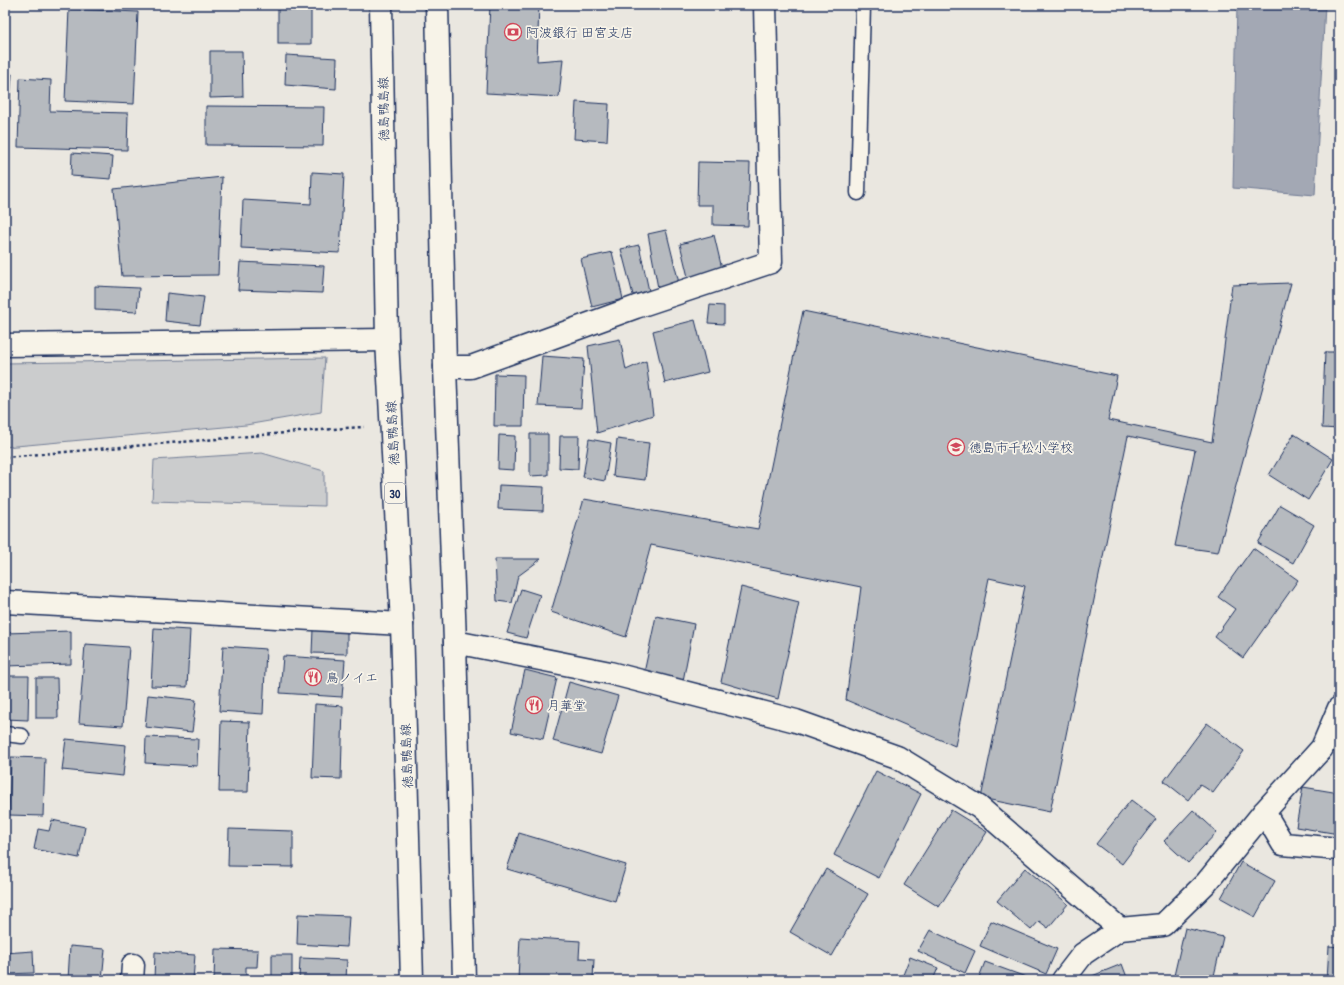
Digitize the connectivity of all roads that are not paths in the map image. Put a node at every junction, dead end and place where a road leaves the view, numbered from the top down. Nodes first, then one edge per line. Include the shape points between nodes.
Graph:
1 (381, 5) edge
2 (437, 5) edge
3 (765, 5) edge
4 (863, 5) edge
5 (858, 193) dead end
6 (387, 340) junction
7 (5, 345) edge
8 (445, 367) junction
9 (5, 602) edge
10 (402, 624) junction
11 (455, 642) junction
12 (1339, 708) edge
13 (5, 734) edge
14 (22, 736) dead end
15 (1264, 812) junction
16 (1339, 849) edge
17 (1120, 929) junction
18 (412, 980) edge
19 (464, 980) edge
20 (1063, 980) edge

1 - 6 street, 徳島鴨島線 / 30
2 - 8 street
3 - 8 street via 771,262 636,307 471,367
4 - 5 lane
6 - 7 street
6 - 10 street, 徳島鴨島線 / 30
8 - 11 street
9 - 10 street
10 - 18 street, 徳島鴨島線 / 30
11 - 17 street via 610,673 796,721 897,757 979,807
11 - 19 street
12 - 15 street via 1322,748
13 - 14 lane
15 - 16 street via 1283,844
15 - 17 street via 1207,882 1163,924
17 - 20 street via 1083,954

